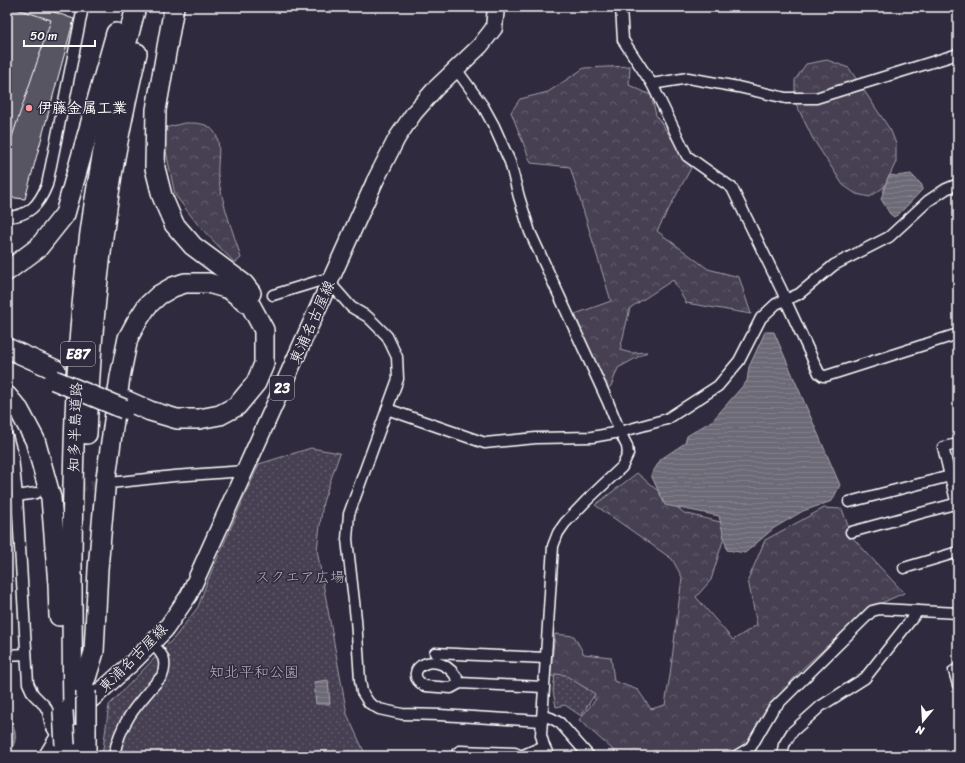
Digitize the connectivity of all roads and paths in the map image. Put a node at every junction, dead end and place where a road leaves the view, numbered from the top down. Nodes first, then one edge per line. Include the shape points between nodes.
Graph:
1 (83, 7) edge
2 (123, 7) edge
3 (136, 7) edge
4 (149, 7) edge
5 (174, 7) edge
6 (496, 7) edge
7 (621, 7) edge
8 (958, 54) edge
9 (456, 69) junction
10 (652, 84) junction
11 (958, 184) edge
12 (7, 217) edge
13 (7, 271) edge
14 (330, 283) junction
15 (273, 295) dead end
16 (785, 299) junction
17 (958, 334) edge
18 (7, 348) edge
19 (7, 359) edge
20 (55, 375) junction
21 (7, 396) edge
22 (125, 404) junction
23 (387, 409) junction
24 (620, 432) junction
25 (7, 436) edge
26 (958, 444) edge
27 (245, 471) junction
28 (954, 475) edge
29 (110, 483) tunnel mouth
30 (36, 493) tunnel mouth
31 (17, 496) junction
32 (849, 502) dead end
33 (958, 506) edge
34 (851, 532) dead end
35 (958, 552) edge
36 (904, 568) dead end
37 (918, 611) junction
38 (958, 613) edge
39 (152, 643) junction
40 (435, 653) dead end
41 (26, 654) junction
42 (7, 655) edge
43 (546, 658) junction
44 (958, 669) edge
45 (460, 683) dead end
46 (86, 684) junction
47 (958, 685) edge
48 (543, 687) junction
49 (68, 709) junction
50 (542, 718) junction
51 (544, 746) junction
52 (67, 747) edge
53 (47, 756) edge
54 (86, 756) edge
55 (114, 756) edge
56 (456, 756) edge
57 (521, 756) edge
58 (549, 756) edge
59 (589, 756) edge
60 (736, 756) edge
61 (783, 756) edge

1 - 12 street via 47,185 36,205 22,215
2 - 13 highway via 65,214 38,248
3 - 49 highway, 知多半島道路 / E87 via 117,80 100,168 80,330 75,407
4 - 46 highway, 知多半島道路 / E87 via 121,128 98,276 86,462
5 - 22 highway via 156,110 156,168 162,196 174,224 193,246 244,284 264,307 272,324 276,354 272,376 260,396 246,409 217,424 172,426 158,422
6 - 9 main road, 東浦名古屋線 / 23 via 494,28
7 - 10 street via 623,40
8 - 10 street via 816,98 786,98 688,78
9 - 14 main road, 東浦名古屋線 / 23 via 424,101 397,138
9 - 24 street via 494,126 510,162 530,232
10 - 16 street via 687,156 732,188
11 - 16 street via 928,201 889,237 834,265 799,294
14 - 15 street via 322,280
14 - 23 street via 351,307 377,324 387,336 397,357 398,379
14 - 27 main road, 東浦名古屋線 / 23
16 - 17 street via 823,376
16 - 24 street via 761,318 739,360 718,386 667,420
18 - 20 highway
19 - 20 highway
20 - 22 highway, bridge
21 - 49 highway via 19,410 35,440 51,498
22 - 46 highway via 177,419 199,419 220,415 237,406 256,383 264,364 264,330 251,306 229,289 208,283 185,283 158,295 147,306 128,338 106,478 94,652
23 - 24 street via 485,443 536,438 592,437
23 - 50 street via 348,514 362,692 368,703 379,709 402,714
24 - 43 street via 627,446 626,461 565,522 558,533 554,546
25 - 31 street via 13,457
26 - 28 street via 943,447
27 - 29 street
27 - 39 main road, 東浦名古屋線 / 23 via 189,595 165,630
28 - 32 street
28 - 33 street
30 - 31 street
31 - 41 street
33 - 34 street
35 - 36 street
37 - 38 street
37 - 60 street via 880,609 872,612 773,709 751,747
37 - 61 street via 866,678 821,706 792,732 784,745
39 - 52 main road, 東浦名古屋線 / 23 via 91,700
39 - 55 street via 162,654 165,669 127,718
40 - 43 street
41 - 42 street
41 - 52 street via 29,688 45,706 51,726
43 - 48 street
44 - 47 street via 954,671
45 - 48 street
46 - 54 highway, 知多半島道路 / E87, bridge
48 - 50 street
49 - 52 highway, 知多半島道路 / E87
50 - 51 street via 541,735
50 - 59 street via 551,718 560,723
51 - 57 street
51 - 58 street
52 - 53 main road, 東浦名古屋線 / 23
56 - 57 street via 460,751 515,753

